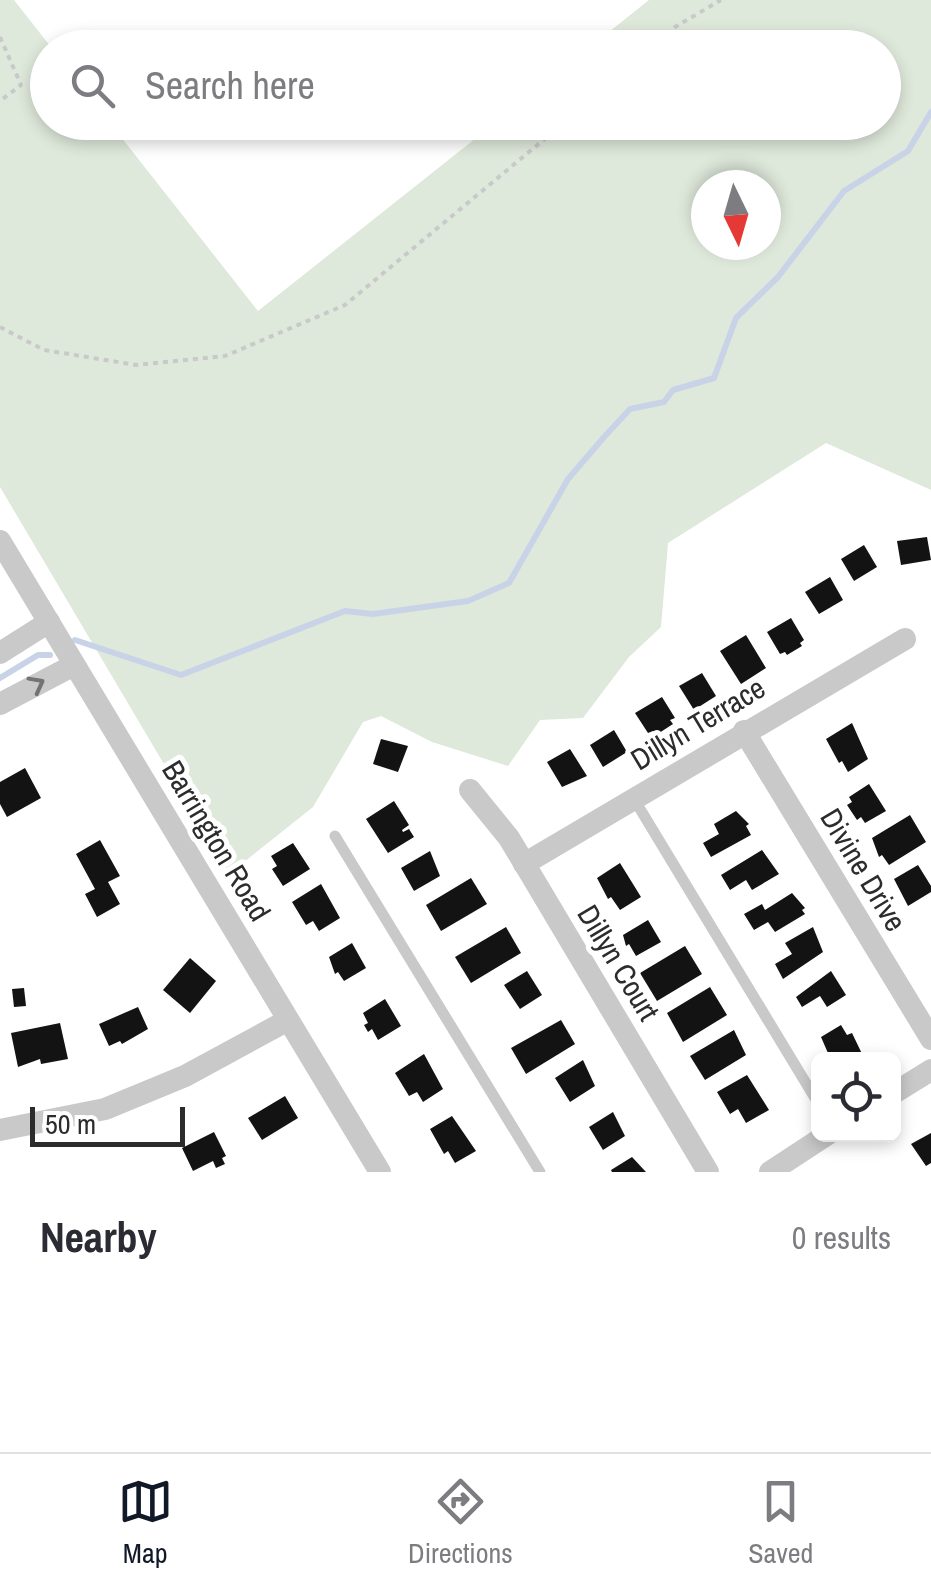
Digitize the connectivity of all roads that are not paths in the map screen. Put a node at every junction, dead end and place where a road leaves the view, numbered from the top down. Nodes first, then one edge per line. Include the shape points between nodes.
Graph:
1 (0, 541) edge
2 (49, 622) junction
3 (905, 639) dead end
4 (0, 653) edge
5 (74, 665) junction
6 (0, 704) edge
7 (744, 731) junction
8 (470, 790) dead end
9 (632, 797) junction
10 (336, 836) dead end
11 (524, 864) junction
12 (288, 1020) junction
13 (931, 1040) edge
14 (931, 1070) edge
15 (901, 1089) edge
16 (811, 1091) edge
17 (0, 1130) edge
18 (816, 1142) edge
19 (380, 1172) edge
20 (540, 1172) edge
21 (708, 1172) edge
22 (770, 1172) edge

1 - 2 street, Barrington Road
2 - 4 street
2 - 5 street, Barrington Road
3 - 7 street, Dillyn Terrace
6 -> 5 street
5 - 12 street, Barrington Road
7 - 9 street, Dillyn Terrace
7 - 13 street, Divine Drive
8 - 11 street, Dillyn Court
9 - 11 street, Dillyn Terrace
9 - 16 lane
10 - 20 lane
11 - 21 street, Dillyn Court
12 - 17 street via 186,1076 105,1109
12 - 19 street, Barrington Road
14 - 15 street
18 - 22 street

